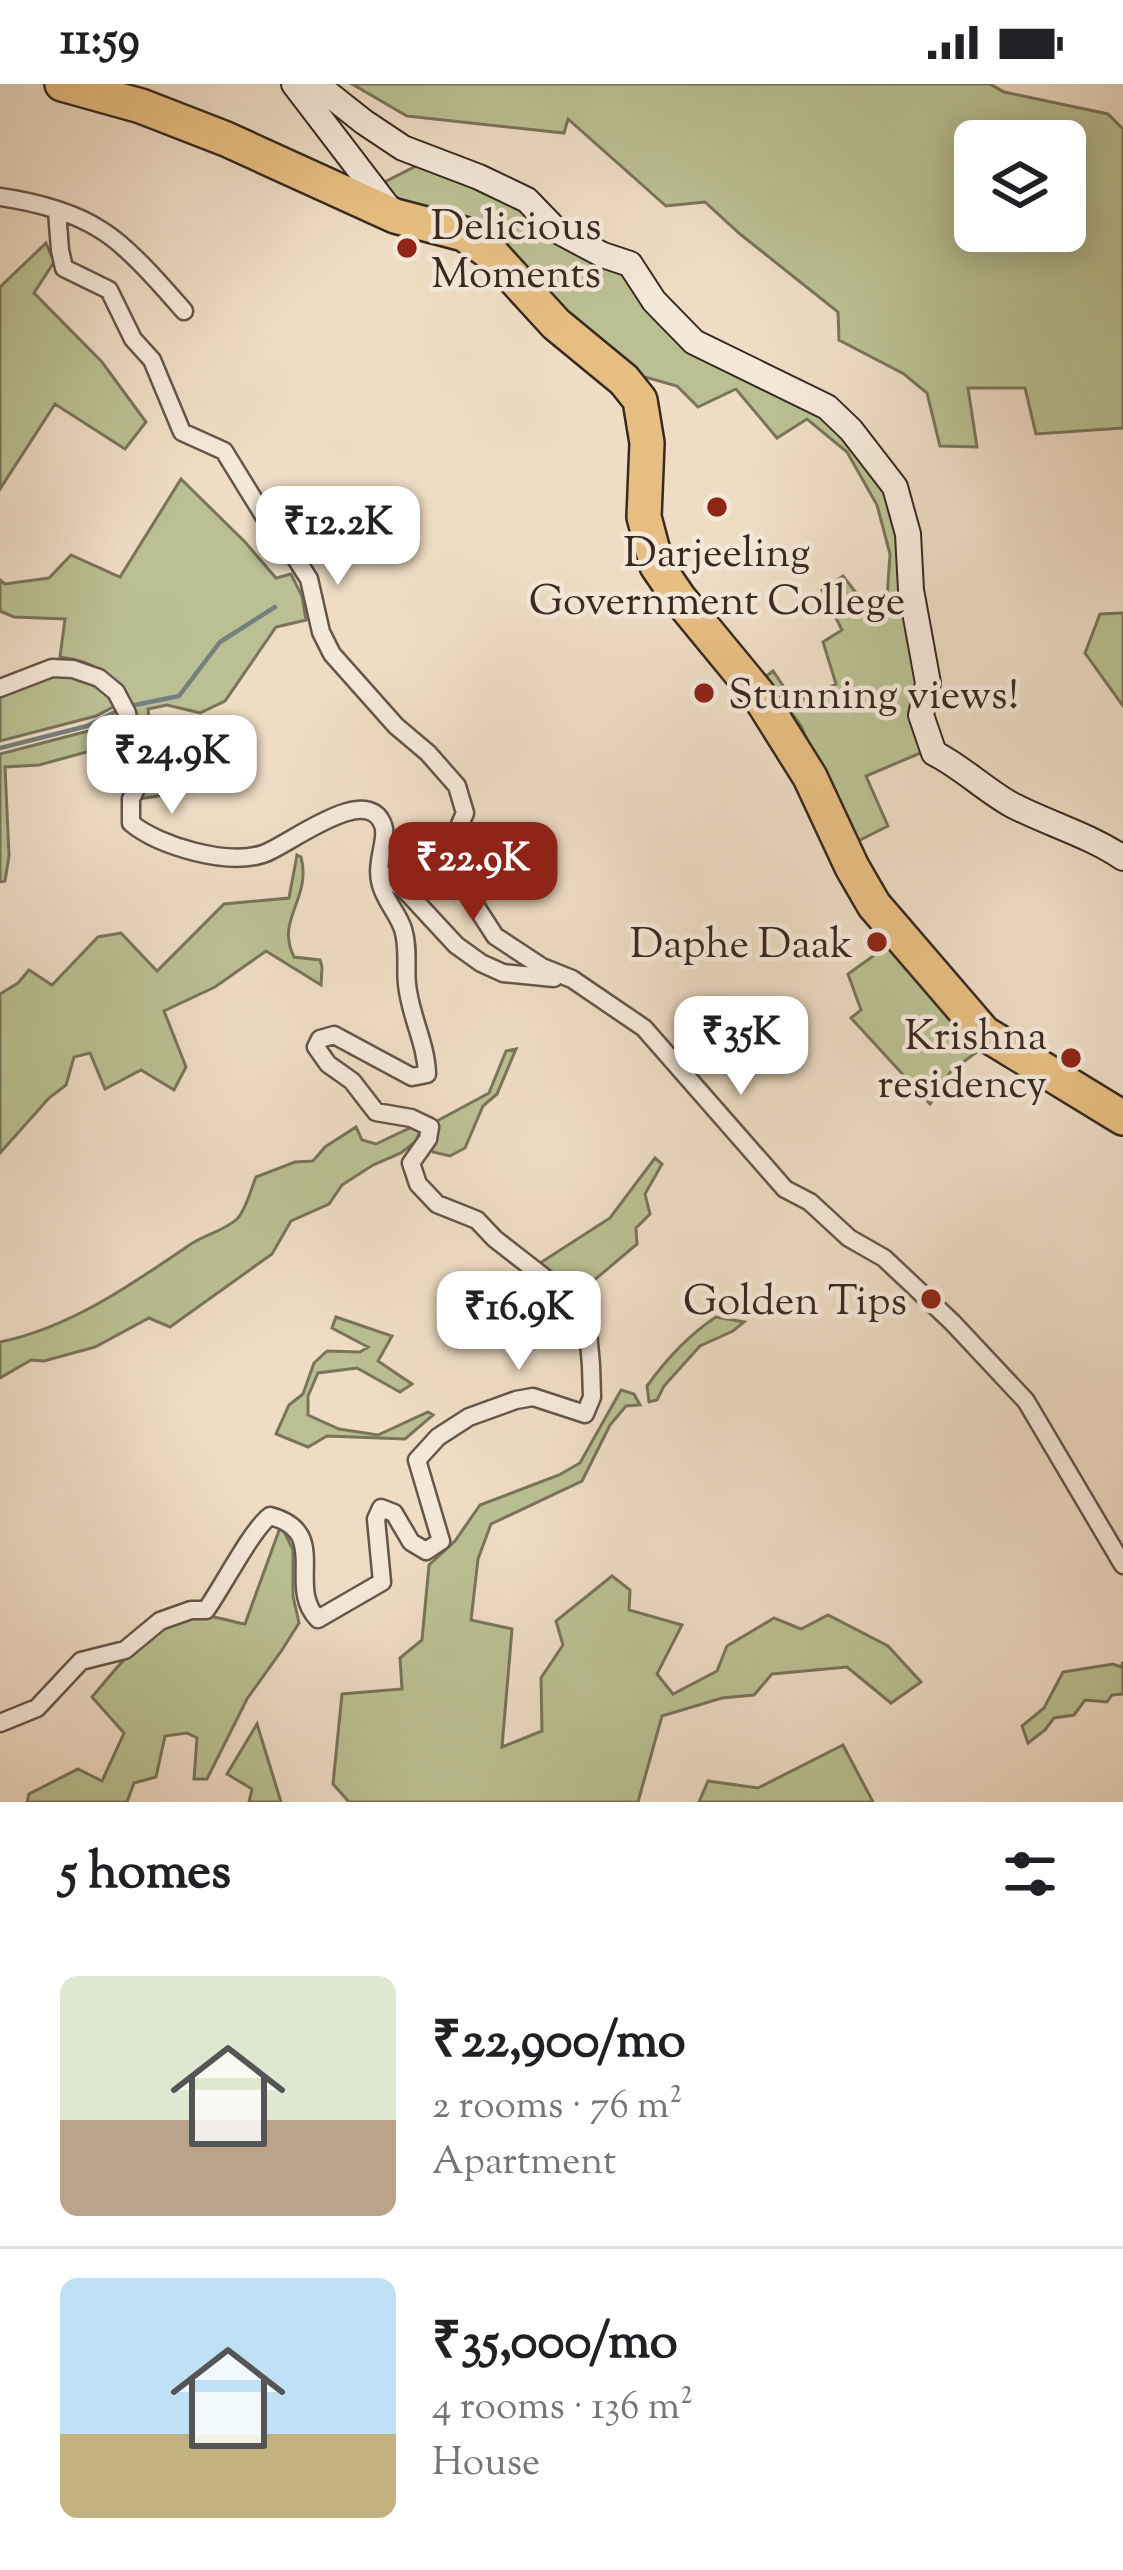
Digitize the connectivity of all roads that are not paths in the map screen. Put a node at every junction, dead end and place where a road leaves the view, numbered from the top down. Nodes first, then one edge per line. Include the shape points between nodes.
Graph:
1 (62, 84) edge
2 (294, 84) edge
3 (316, 84) edge
4 (0, 197) edge
5 (57, 211) junction
6 (394, 216) junction
7 (184, 311) dead end
8 (0, 688) edge
9 (1123, 858) edge
10 (379, 872) junction
11 (572, 980) junction
12 (1123, 1118) edge
13 (1123, 1564) edge
14 (0, 1723) edge

1 - 6 highway via 205,131
2 - 6 main road
3 - 9 main road via 403,148 527,200 556,230 630,264 694,342 827,407 851,430 895,487 908,534 928,682 921,715 934,752 1008,803
4 - 5 street
5 - 7 street via 101,230
5 - 11 street via 64,268 109,290 152,360 182,432 224,451 308,579 332,654 457,786 465,813 447,854 480,916 495,936
6 - 12 highway via 464,234 624,380 640,400 644,517 657,566 758,694 874,905 984,1033
8 - 10 street via 52,668 99,678 116,692 139,782 131,823 147,836 200,853 261,855 364,808 383,824
10 - 11 street via 456,945 502,974
10 - 14 street via 408,945 406,982 427,1074 412,1077 334,1035 316,1047 376,1112 430,1127 411,1163 437,1204 478,1220 576,1302 587,1321 591,1365 585,1414 533,1397 438,1437 417,1460 441,1541 426,1551 381,1508 382,1582 318,1619 309,1610 305,1547 296,1528 270,1516 206,1610 160,1621 125,1650 81,1661 37,1708
11 - 13 street via 644,1028 785,1189 884,1258 952,1322 1026,1402

